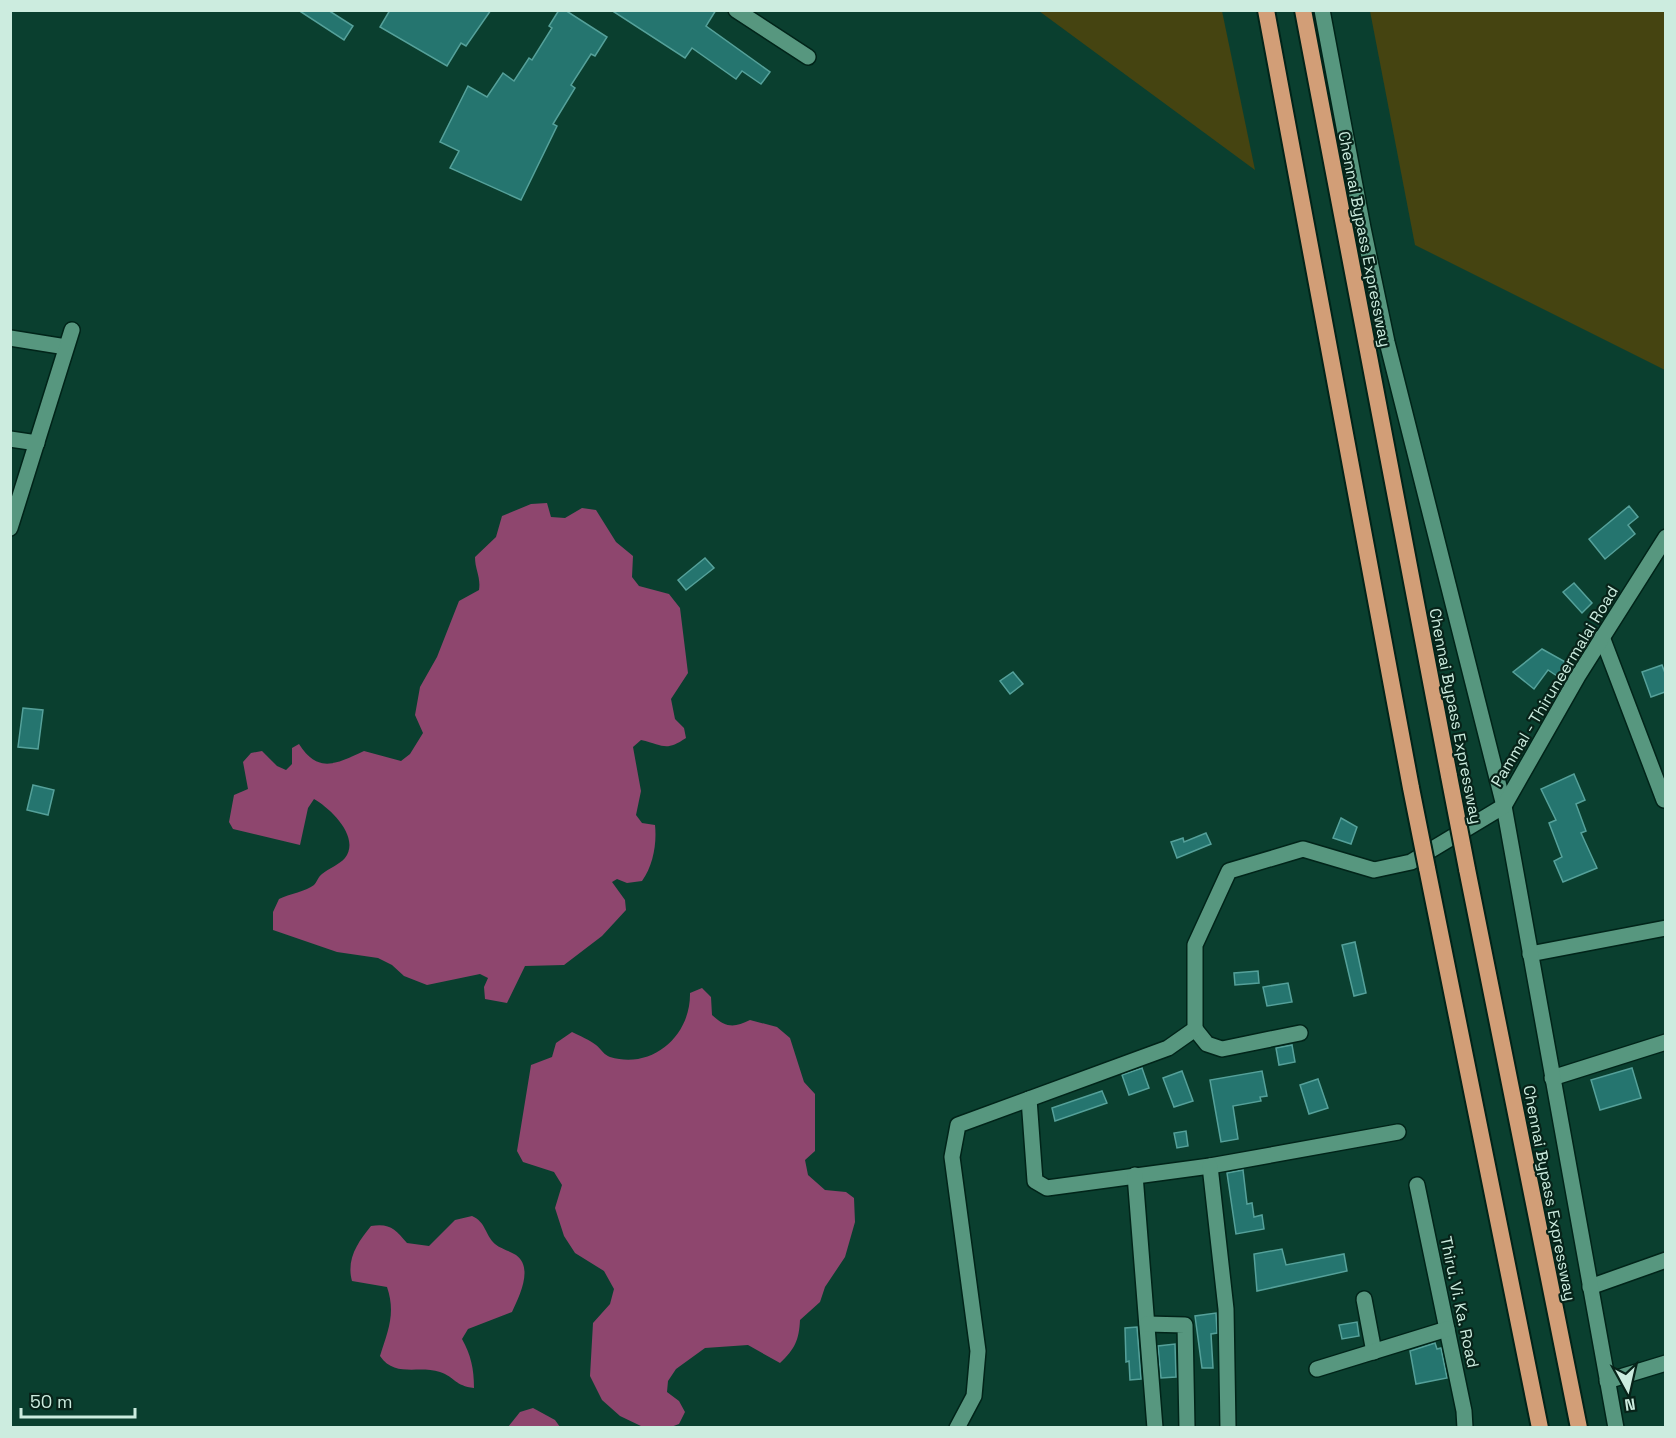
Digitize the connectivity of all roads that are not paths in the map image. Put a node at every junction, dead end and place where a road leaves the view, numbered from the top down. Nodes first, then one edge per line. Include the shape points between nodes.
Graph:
1 (736, 10) edge
2 (1266, 10) edge
3 (1303, 10) edge
4 (1322, 10) edge
5 (808, 57) dead end
6 (72, 330) dead end
7 (10, 338) edge
8 (66, 347) junction
9 (10, 439) edge
10 (37, 443) junction
11 (10, 528) edge
12 (1665, 537) edge
13 (1602, 637) junction
14 (1664, 801) dead end
15 (1504, 806) junction
16 (1665, 928) edge
17 (1530, 954) junction
18 (1195, 1029) junction
19 (1300, 1033) dead end
20 (1665, 1042) edge
21 (1552, 1078) junction
22 (1029, 1099) junction
23 (1398, 1132) dead end
24 (1210, 1166) junction
25 (1135, 1175) junction
26 (1417, 1185) dead end
27 (1665, 1260) edge
28 (1590, 1287) junction
29 (1364, 1299) dead end
30 (1147, 1324) junction
31 (1447, 1329) junction
32 (1374, 1352) junction
33 (1665, 1363) edge
34 (1317, 1369) dead end
35 (1607, 1381) junction
36 (957, 1428) edge
37 (1155, 1428) edge
38 (1187, 1428) edge
39 (1228, 1428) edge
40 (1465, 1428) edge
41 (1540, 1428) edge
42 (1579, 1428) edge
43 (1616, 1428) edge

1 - 5 street
2 - 41 highway, bridge via 1411,788
3 - 42 highway, Chennai Bypass Expressway, bridge via 1467,869
4 - 15 street via 1387,342
6 - 8 street
7 - 8 street
8 - 10 street
9 - 10 street
10 - 11 street
12 - 13 street, Pammal - Thiruneermalai Road
13 - 14 street
13 - 15 street, Pammal - Thiruneermalai Road
15 - 17 street
15 - 18 street, Pammal - Thiruneermalai Road via 1411,862 1374,870 1303,849 1229,871 1195,945
16 - 17 street
17 - 21 street
18 - 19 street via 1207,1044 1222,1049
18 - 22 street via 1168,1048
20 - 21 street
21 - 28 street
22 - 25 street via 1035,1181 1039,1186
22 - 36 street via 958,1125 952,1157 978,1351 974,1396
23 - 24 street
24 - 25 street
24 - 39 street via 1226,1309
25 - 30 street
26 - 31 street, Thiru. Vi. Ka. Road
27 - 28 street
28 - 35 street
29 - 32 street
30 - 37 street
30 - 38 street via 1181,1323 1187,1330
31 - 32 street
31 - 40 street, Thiru. Vi. Ka. Road
32 - 34 street
33 - 35 street
35 - 43 street

